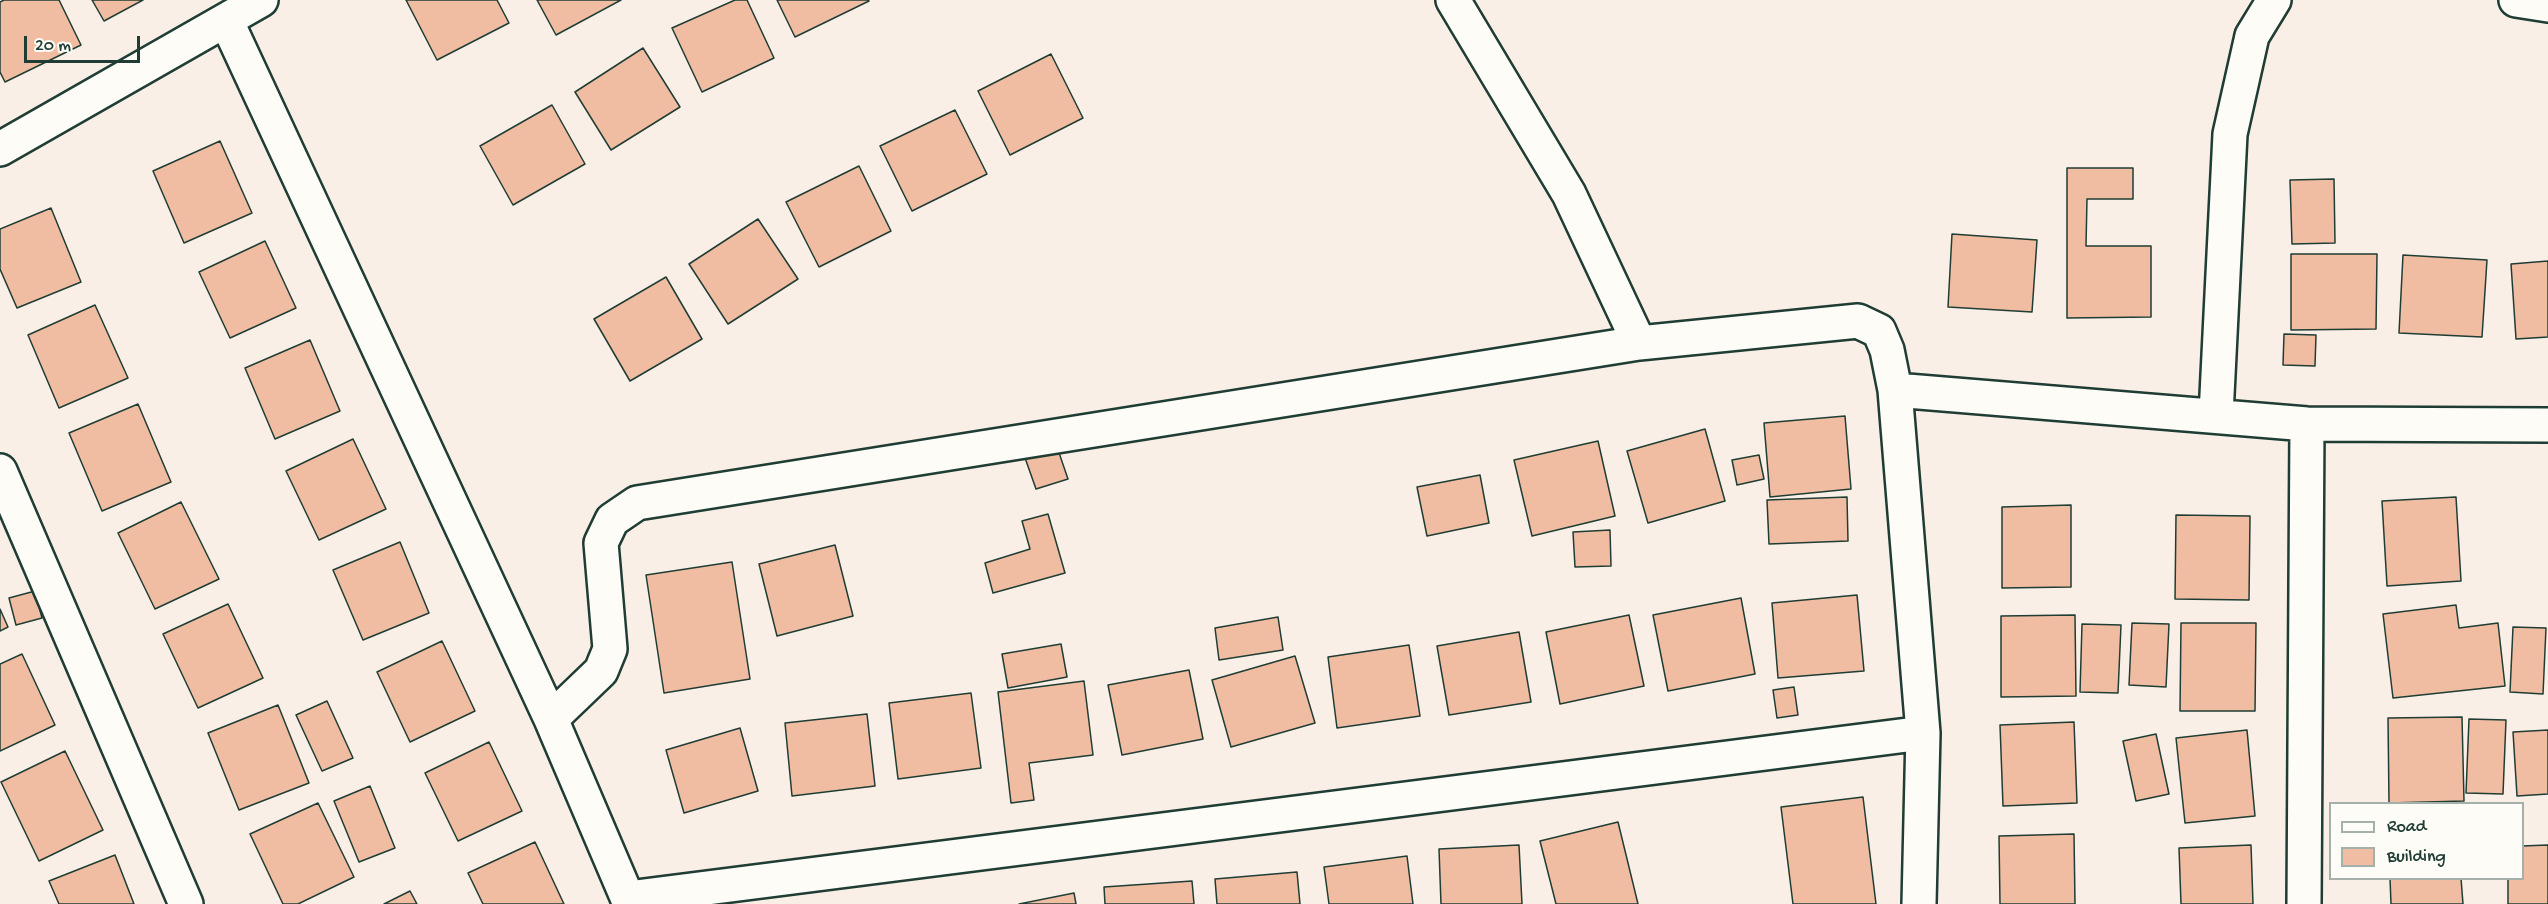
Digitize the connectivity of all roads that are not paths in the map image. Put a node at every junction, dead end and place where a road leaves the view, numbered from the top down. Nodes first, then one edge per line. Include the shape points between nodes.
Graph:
1 (261, 0) edge
2 (1453, 0) edge
3 (2274, 0) edge
4 (2516, 0) edge
5 (2548, 5) edge
6 (226, 20) junction
7 (0, 149) edge
8 (1639, 343) junction
9 (1895, 390) junction
10 (2216, 415) junction
11 (2307, 424) junction
12 (2548, 424) edge
13 (0, 471) edge
14 (551, 719) junction
15 (1923, 733) junction
16 (629, 901) edge
17 (186, 904) edge
18 (1919, 904) edge
19 (2304, 904) edge

1 - 6 street
2 - 8 street via 1569,194
3 - 10 street via 2252,36 2230,134
4 - 5 street
6 - 7 street
6 - 14 street
8 - 9 street via 1858,321 1879,331
8 - 14 street via 637,503 612,520 601,543 610,649 602,671
9 - 10 street
9 - 15 street
10 - 11 street
11 - 12 street
11 - 19 street
13 - 17 street
14 - 16 street
15 - 16 street
15 - 18 street

